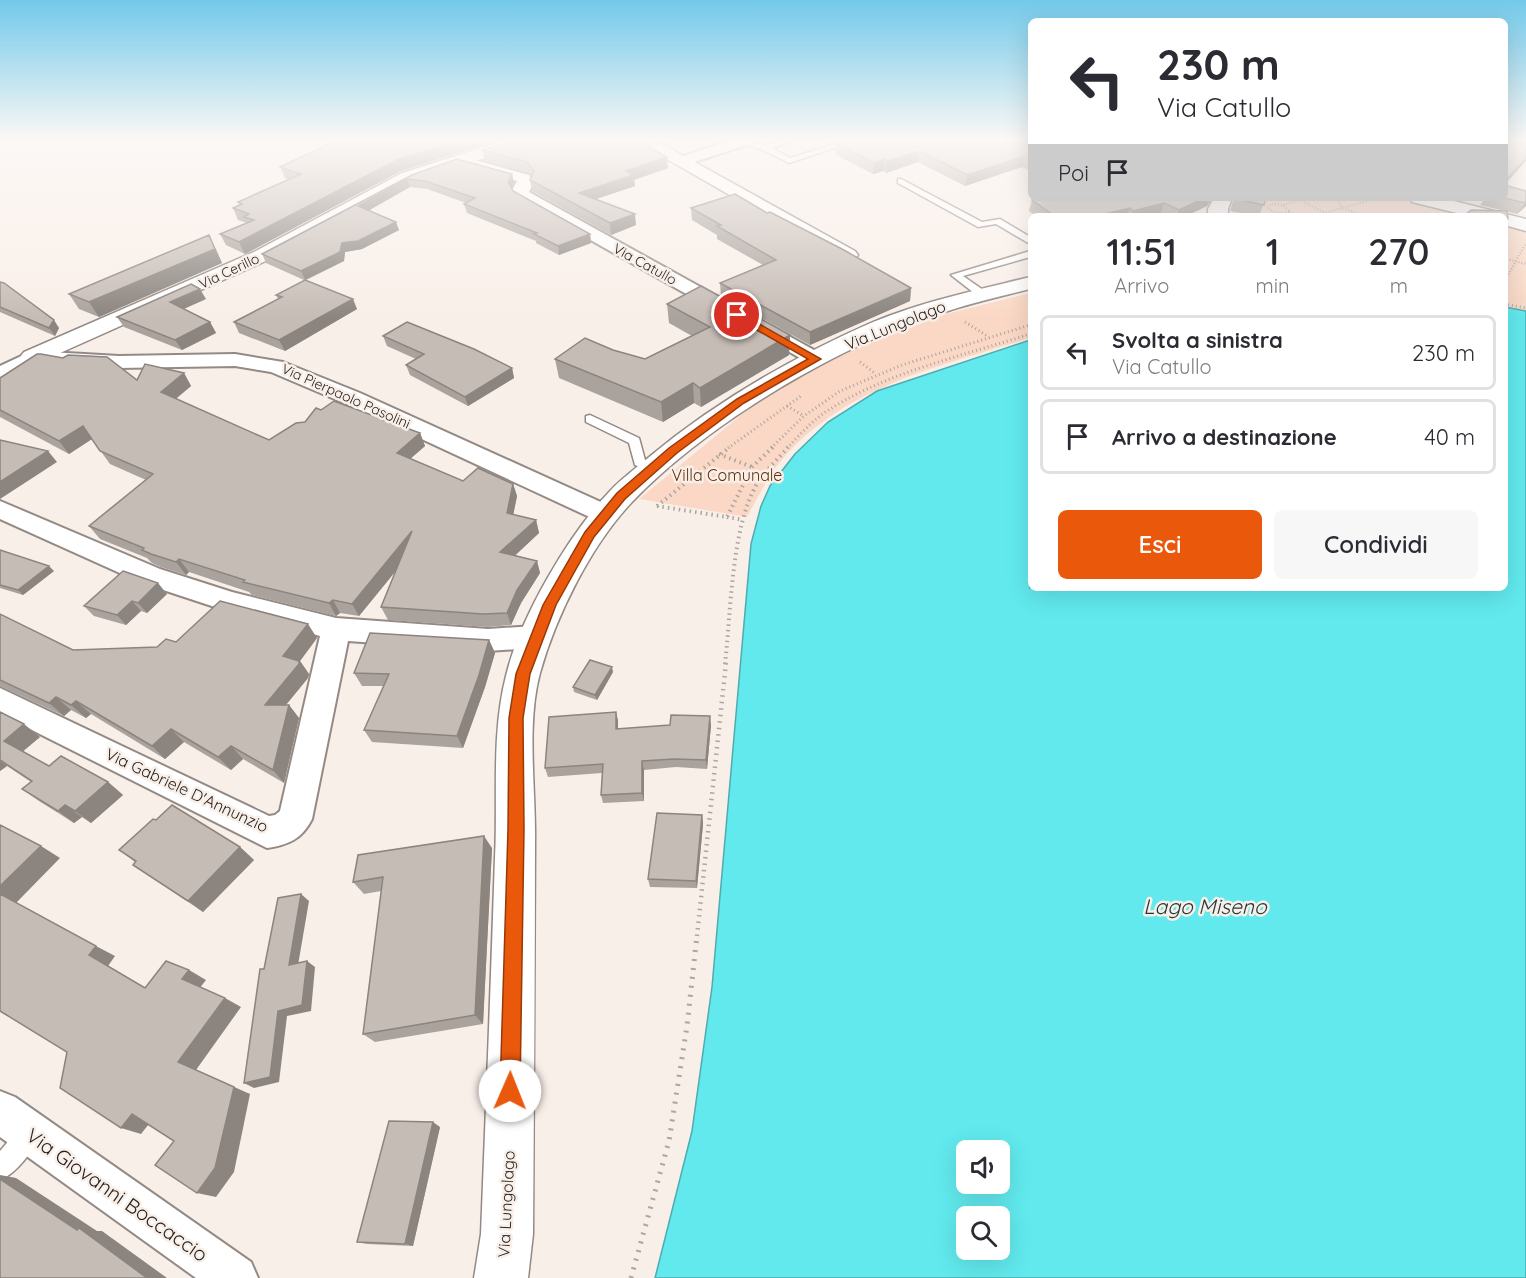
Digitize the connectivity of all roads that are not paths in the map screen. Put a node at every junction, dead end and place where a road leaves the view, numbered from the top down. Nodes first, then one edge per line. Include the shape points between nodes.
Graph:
1 (367, 199) edge
2 (529, 199) edge
3 (750, 199) edge
4 (933, 199) edge
5 (1446, 201) edge
6 (1483, 213) edge
7 (1508, 220) edge
8 (1526, 225) edge
9 (1028, 240) edge
10 (1028, 255) edge
11 (867, 265) edge
12 (1028, 278) edge
13 (1028, 282) edge
14 (982, 294) junction
15 (32, 357) junction
16 (816, 359) junction
17 (0, 375) edge
18 (590, 418) dead end
19 (652, 468) junction
20 (0, 509) edge
21 (605, 514) junction
22 (336, 629) junction
23 (535, 637) junction
24 (0, 700) edge
25 (15, 1123) edge
26 (0, 1169) edge
27 (235, 1278) edge
28 (501, 1278) edge

1 - 15 main road, Via Cerillo via 202,284
2 - 16 street, Via Catullo
3 - 11 main road
4 - 9 lane via 981,225 997,221
5 - 6 main road
7 - 8 main road
10 - 14 lane via 956,275
12 - 14 main road, Via Lungolago
13 - 14 main road, Via Lungolago
14 - 16 main road, Via Lungolago via 882,327
15 - 17 street, Via Cerillo
15 - 21 street, Via Pierpaolo Pasolini via 118,362 235,360 276,366
16 - 19 main road, Via Lungolago via 741,401
18 - 19 lane via 635,441 639,462
19 - 21 main road, Via Lungolago
20 - 22 street via 151,576 230,602
21 - 23 main road, Via Lungolago via 555,595
22 - 23 street via 488,640
22 - 24 street, Via Gabriele D'Annunzio via 296,819 283,830 267,832
23 - 28 main road, Via Lungolago via 523,674 516,718 507,1234
25 - 26 lane
25 - 27 street, Via Giovanni Boccaccio

